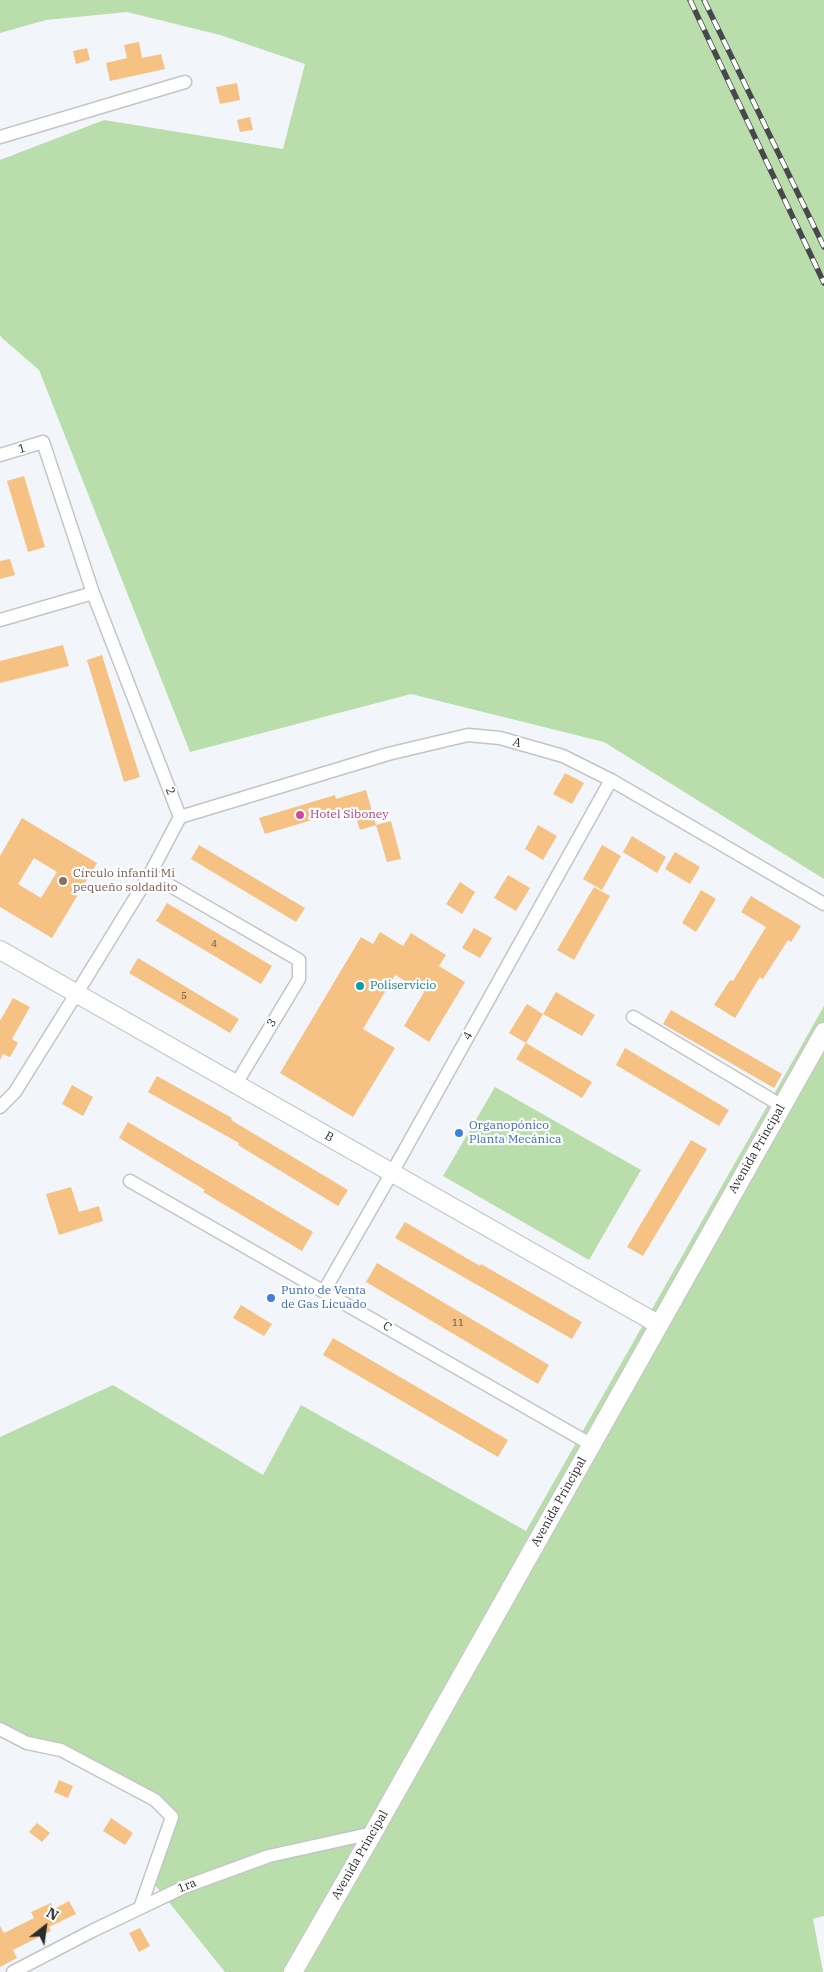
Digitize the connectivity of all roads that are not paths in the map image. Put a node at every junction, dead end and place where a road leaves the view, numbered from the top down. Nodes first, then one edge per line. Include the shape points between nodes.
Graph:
1 (185, 82) dead end
2 (0, 137) edge
3 (43, 442) joint
4 (0, 454) edge
5 (94, 593) junction
6 (0, 620) edge
7 (611, 780) junction
8 (180, 817) junction
9 (150, 874) junction
10 (824, 904) edge
11 (0, 950) edge
12 (77, 993) junction
13 (633, 1017) dead end
14 (824, 1032) edge
15 (236, 1084) junction
16 (782, 1106) junction
17 (0, 1107) edge
18 (392, 1173) junction
19 (130, 1181) dead end
20 (324, 1291) junction
21 (658, 1324) junction
22 (592, 1445) junction
23 (0, 1729) edge
24 (373, 1833) junction
25 (140, 1908) junction
26 (13, 1972) edge
27 (293, 1972) edge

1 - 2 street
3 - 4 street, 1
3 - 5 street, 2
5 - 6 street
5 - 8 street, 2
7 - 8 street, A via 563,756 500,738 468,736 388,754
7 - 10 street, A
7 - 18 street, 4
8 - 9 street
9 - 12 street
9 - 15 street, 3 via 300,960 299,979
11 - 12 main road, B
12 - 15 main road, B
12 - 17 street via 15,1092
13 - 16 street
14 - 16 main road, Avenida Principal
15 - 18 main road, B
16 - 21 main road, Avenida Principal
18 - 20 street, 4
18 - 21 main road, B
19 - 20 street, C
20 - 22 street, C
21 - 22 main road, Avenida Principal
22 - 24 main road, Avenida Principal
23 - 25 street via 27,1744 61,1750 155,1800 172,1816
24 - 25 street, 1ra via 269,1856 184,1886
24 - 27 main road, Avenida Principal
25 - 26 street, 1ra

